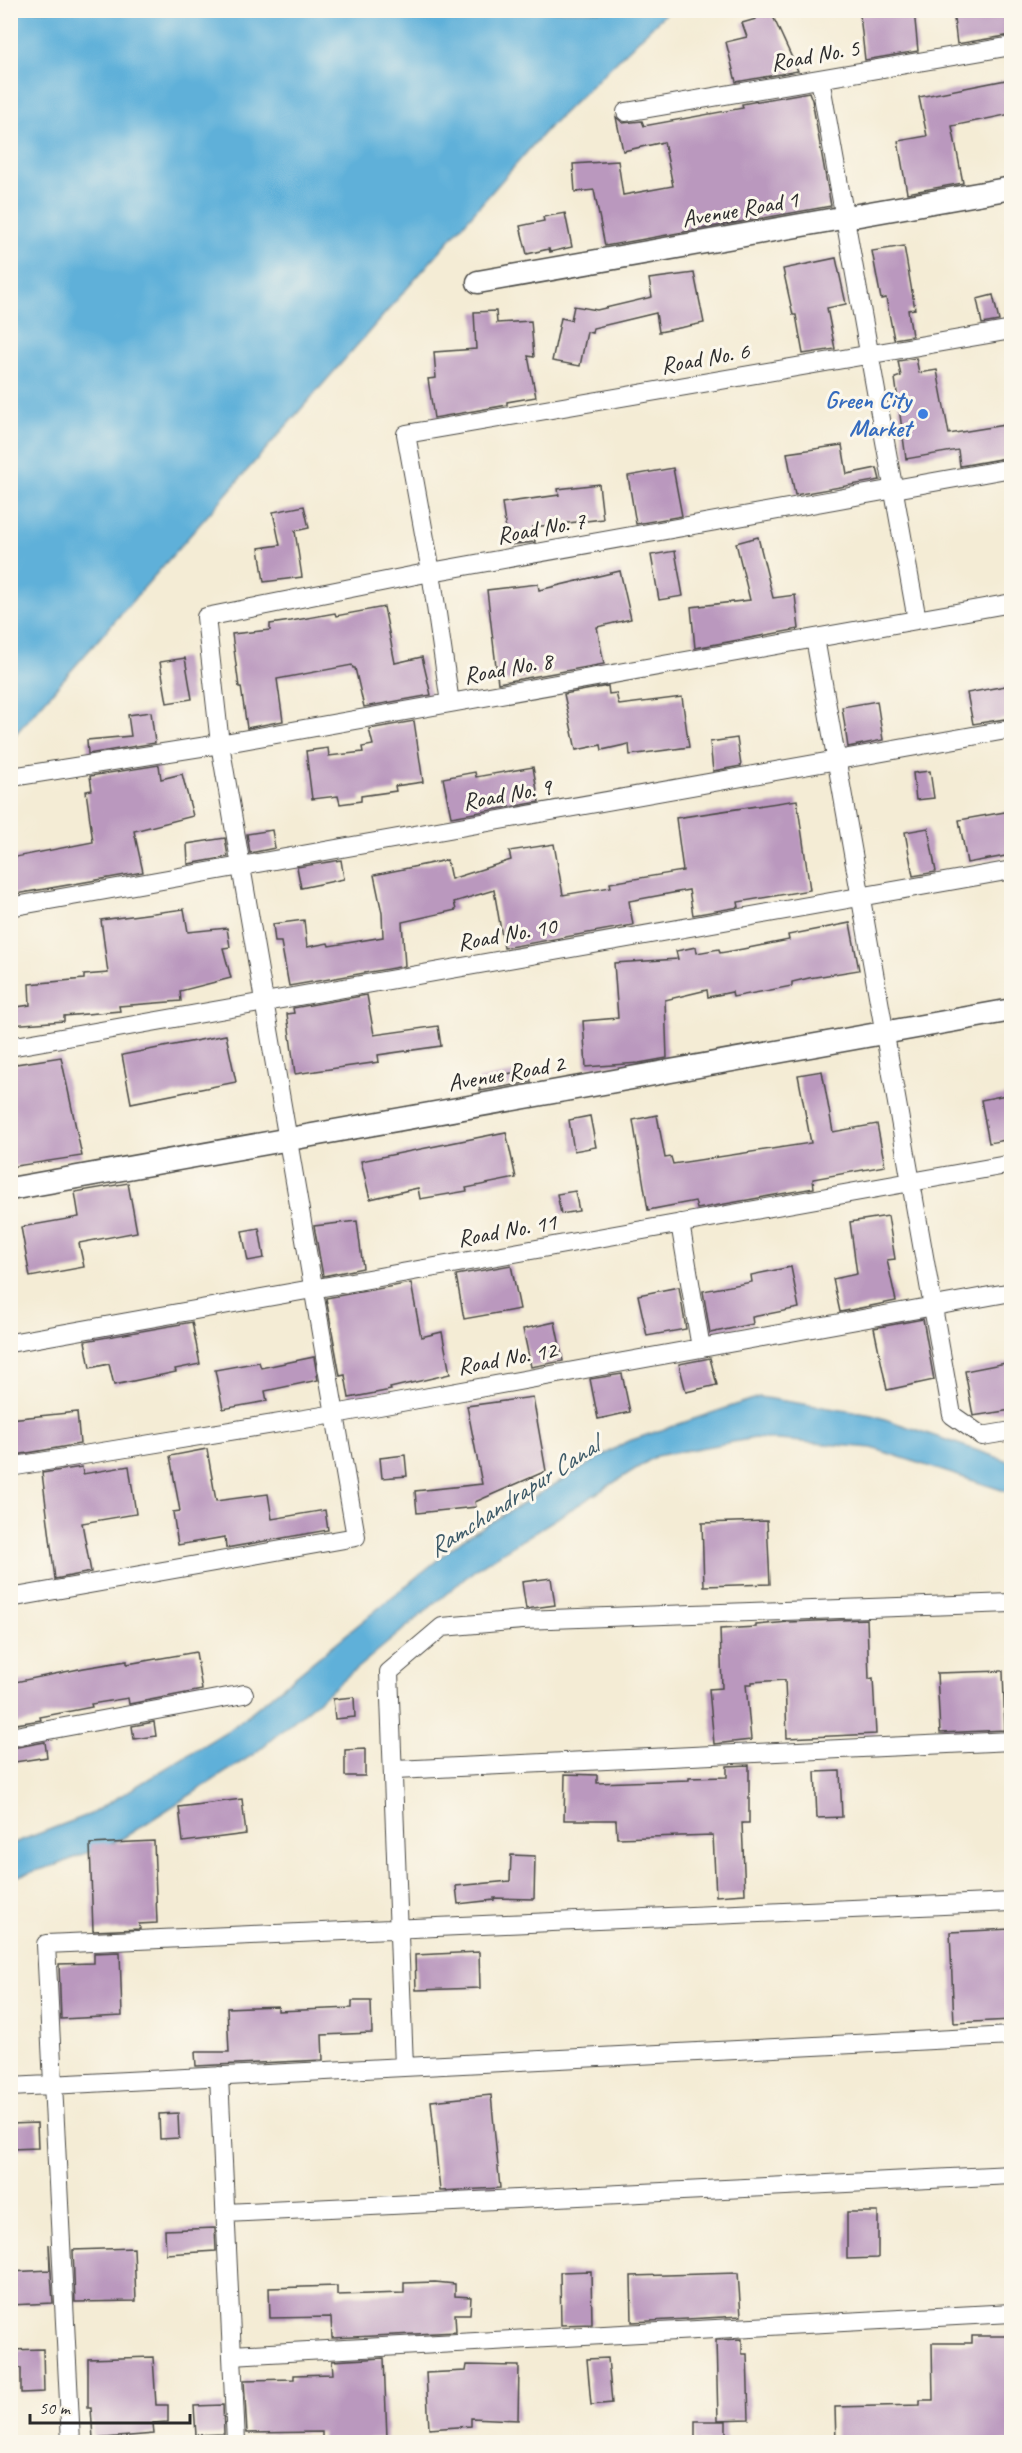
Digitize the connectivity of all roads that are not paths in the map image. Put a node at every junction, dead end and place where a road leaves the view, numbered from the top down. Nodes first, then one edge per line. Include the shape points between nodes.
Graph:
1 (1011, 46) edge
2 (820, 79) junction
3 (626, 112) dead end
4 (1011, 188) edge
5 (845, 218) junction
6 (478, 282) dead end
7 (1011, 330) edge
8 (869, 354) junction
9 (1011, 468) edge
10 (894, 489) junction
11 (431, 572) junction
12 (1011, 603) edge
13 (917, 620) junction
14 (815, 638) junction
15 (450, 703) junction
16 (1011, 729) edge
17 (220, 744) junction
18 (837, 760) junction
19 (12, 777) dead end
20 (242, 866) junction
21 (1011, 870) edge
22 (861, 895) junction
23 (10, 907) edge
24 (265, 1002) junction
25 (1011, 1010) edge
26 (885, 1033) junction
27 (10, 1047) edge
28 (288, 1140) junction
29 (1011, 1164) edge
30 (911, 1182) junction
31 (10, 1189) edge
32 (680, 1223) junction
33 (314, 1289) junction
34 (1011, 1292) edge
35 (933, 1306) junction
36 (10, 1343) edge
37 (701, 1348) junction
38 (335, 1414) junction
39 (1011, 1431) edge
40 (10, 1467) edge
41 (10, 1598) edge
42 (1011, 1603) edge
43 (244, 1694) dead end
44 (10, 1737) edge
45 (1011, 1741) edge
46 (395, 1770) junction
47 (1011, 1902) edge
48 (400, 1929) junction
49 (1011, 2036) edge
50 (404, 2067) junction
51 (219, 2076) junction
52 (53, 2085) junction
53 (10, 2087) edge
54 (1011, 2175) edge
55 (225, 2213) junction
56 (1011, 2313) edge
57 (232, 2355) junction
58 (71, 2442) edge
59 (236, 2442) edge

1 - 2 street, Road No. 5
2 - 3 street, Road No. 5
2 - 5 street
4 - 5 street, Avenue Road 1
5 - 6 street, Avenue Road 1
5 - 8 street
7 - 8 street, Road No. 6
8 - 10 street
8 - 11 street, Road No. 6 via 406,434
9 - 10 street, Road No. 7
10 - 11 street, Road No. 7
10 - 13 street
11 - 15 street
11 - 17 street, Road No. 7 via 206,617
12 - 13 street, Road No. 8
13 - 14 street, Road No. 8
14 - 15 street, Road No. 8
14 - 18 street
15 - 17 street, Road No. 8
16 - 18 street, Road No. 9
17 - 19 street, Road No. 8
17 - 20 street
18 - 20 street, Road No. 9
18 - 22 street
20 - 23 street, Road No. 9
20 - 24 street
21 - 22 street, Road No. 10
22 - 24 street, Road No. 10
22 - 26 street
24 - 27 street, Road No. 10
24 - 28 street
25 - 26 street, Avenue Road 2
26 - 28 street, Avenue Road 2
26 - 30 street
28 - 31 street, Avenue Road 2
28 - 33 street
29 - 30 street, Road No. 11
30 - 32 street, Road No. 11
30 - 35 street
32 - 33 street, Road No. 11
32 - 37 street
33 - 36 street, Road No. 11
33 - 38 street
34 - 35 street, Road No. 12
35 - 37 street, Road No. 12
35 - 39 street via 952,1415 982,1436
37 - 38 street, Road No. 12
38 - 40 street, Road No. 12
38 - 41 street via 356,1537
42 - 46 street via 522,1620 442,1628 389,1672
43 - 44 street
45 - 46 street
46 - 48 street
47 - 48 street
48 - 50 street
48 - 52 street via 46,1944
49 - 50 street
50 - 51 street
51 - 52 street
51 - 55 street
52 - 53 street
52 - 58 street
54 - 55 street
55 - 57 street
56 - 57 street
57 - 59 street

